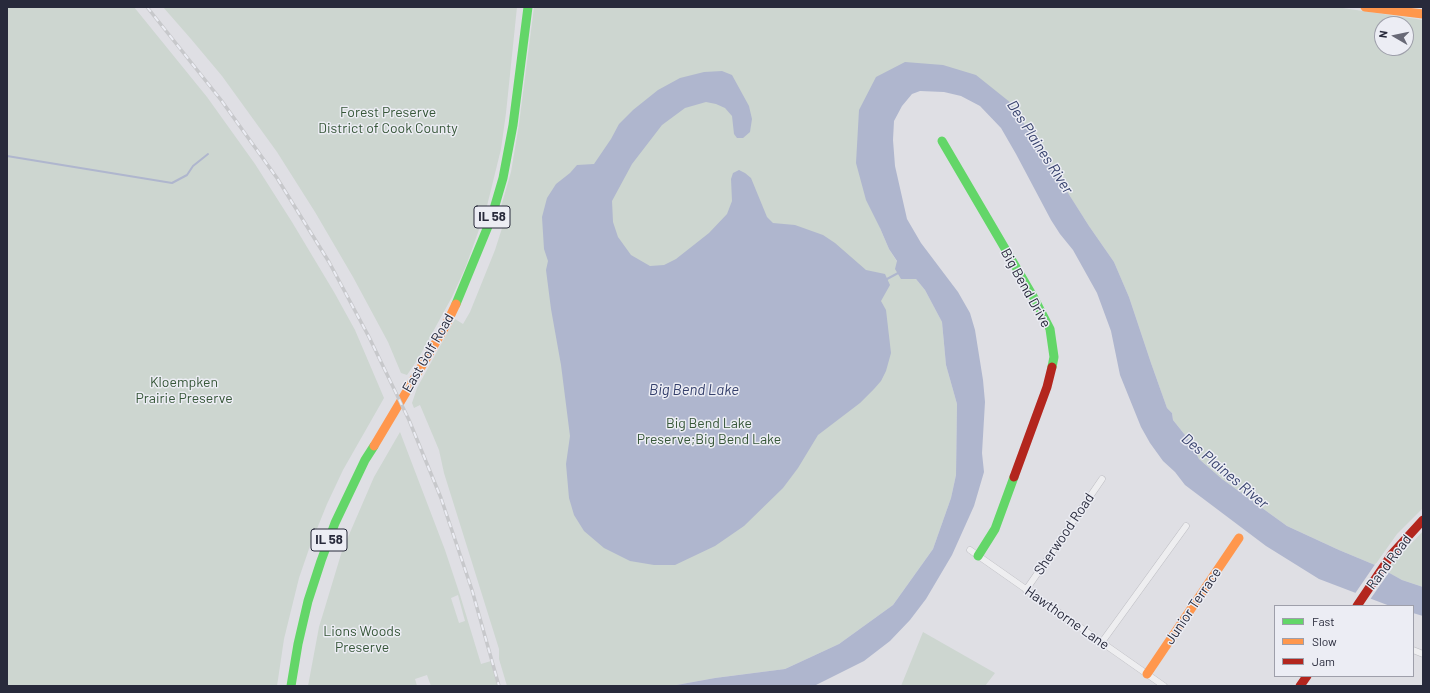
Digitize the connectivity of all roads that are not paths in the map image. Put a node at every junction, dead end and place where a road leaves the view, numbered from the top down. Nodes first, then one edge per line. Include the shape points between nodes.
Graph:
1 (528, 7) edge
2 (1365, 7) edge
3 (1423, 14) edge
4 (942, 141) dead end
5 (1102, 479) dead end
6 (1423, 520) edge
7 (1186, 526) dead end
8 (1239, 538) dead end
9 (970, 550) dead end
10 (978, 556) junction
11 (1026, 590) junction
12 (1358, 603) edge
13 (1102, 642) junction
14 (1147, 674) junction
15 (1306, 677) edge
16 (291, 686) edge
17 (1164, 686) edge
18 (1300, 686) edge

1 - 16 main road, East Golf Road / IL 58 via 513,126 503,178 491,219 445,327 366,460 335,523 308,601
2 - 3 main road
4 - 10 main road, Big Bend Drive via 1034,298 1050,329 1054,357 1046,387 995,529
5 - 11 street, Sherwood Road
6 - 12 main road, Rand Road via 1409,534
7 - 13 street
8 - 14 main road, Junior Terrace
9 - 10 street, Hawthorne Lane
10 - 11 street, Hawthorne Lane
11 - 13 street, Hawthorne Lane
13 - 14 street, Hawthorne Lane
14 - 17 street, Hawthorne Lane
15 - 18 main road

